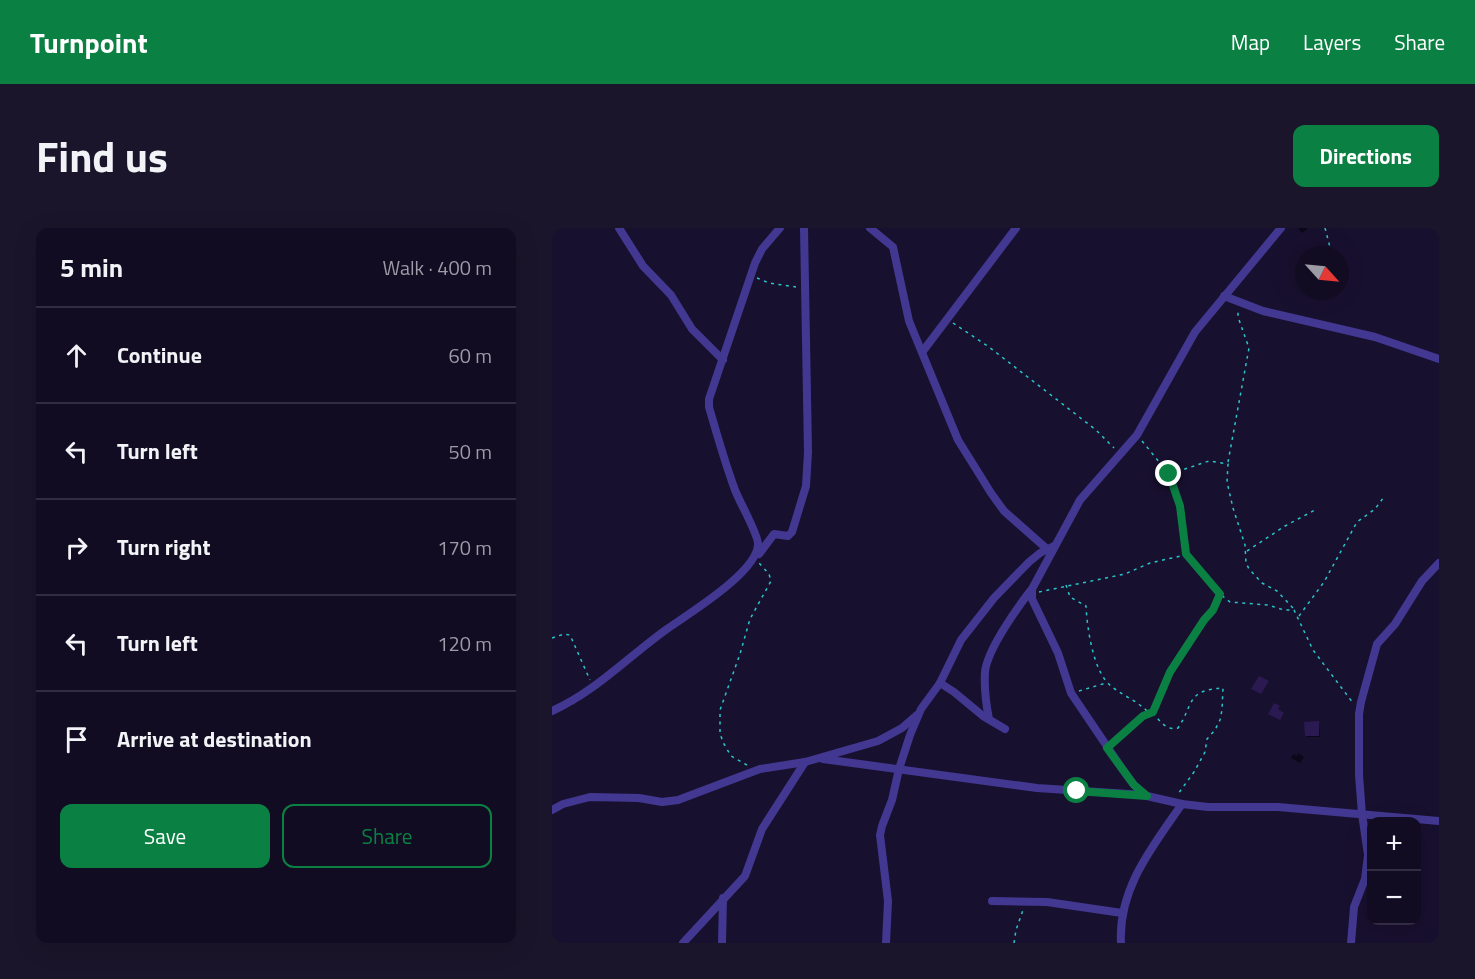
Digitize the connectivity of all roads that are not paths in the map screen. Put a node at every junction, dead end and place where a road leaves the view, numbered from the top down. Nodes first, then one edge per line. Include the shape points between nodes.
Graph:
1 (619, 228) edge
2 (780, 228) edge
3 (804, 228) edge
4 (870, 228) edge
5 (1016, 228) edge
6 (1281, 228) edge
7 (1224, 296) junction
8 (922, 351) junction
9 (1439, 359) edge
10 (723, 360) junction
11 (1050, 548) junction
12 (754, 559) junction
13 (1439, 563) edge
14 (1032, 592) junction
15 (940, 683) junction
16 (921, 709) junction
17 (552, 711) edge
18 (989, 719) junction
19 (1005, 729) dead end
20 (818, 758) junction
21 (805, 762) junction
22 (899, 769) junction
23 (1147, 796) junction
24 (1178, 804) junction
25 (552, 810) edge
26 (1362, 814) junction
27 (1439, 821) edge
28 (723, 898) junction
29 (992, 901) dead end
30 (1122, 913) junction
31 (683, 943) edge
32 (722, 943) edge
33 (886, 943) edge
34 (1121, 943) edge
35 (1351, 943) edge

1 - 10 street via 692,329
2 - 10 street via 762,249
3 - 12 street via 806,486 792,532 788,536 774,534
4 - 8 street via 893,247 909,321
5 - 8 street
6 - 7 street
7 - 9 street via 1263,311 1375,337
7 - 11 street via 1185,346 1137,435 1080,500
8 - 11 street via 958,440 991,494 1004,512
10 - 12 street via 711,388 710,407 736,492 758,538
11 - 14 street
11 - 15 street via 1029,562 969,628
12 - 17 street via 708,602 569,703
13 - 26 street via 1377,644 1359,714
14 - 18 street via 987,662
14 - 23 street via 1071,693 1134,785
15 - 16 street
15 - 18 street
16 - 20 street via 902,728 878,741
16 - 22 street
18 - 19 street
20 - 21 street
20 - 22 street
21 - 25 street via 760,769 678,800 590,797
21 - 28 street via 762,829 745,876
22 - 23 street via 1037,788
22 - 33 street via 880,835 888,901
23 - 24 street
24 - 26 street
24 - 30 street via 1137,872
26 - 27 street
26 - 35 street via 1368,863 1354,907
28 - 31 street
28 - 32 street
29 - 30 street via 1025,901
30 - 34 street

